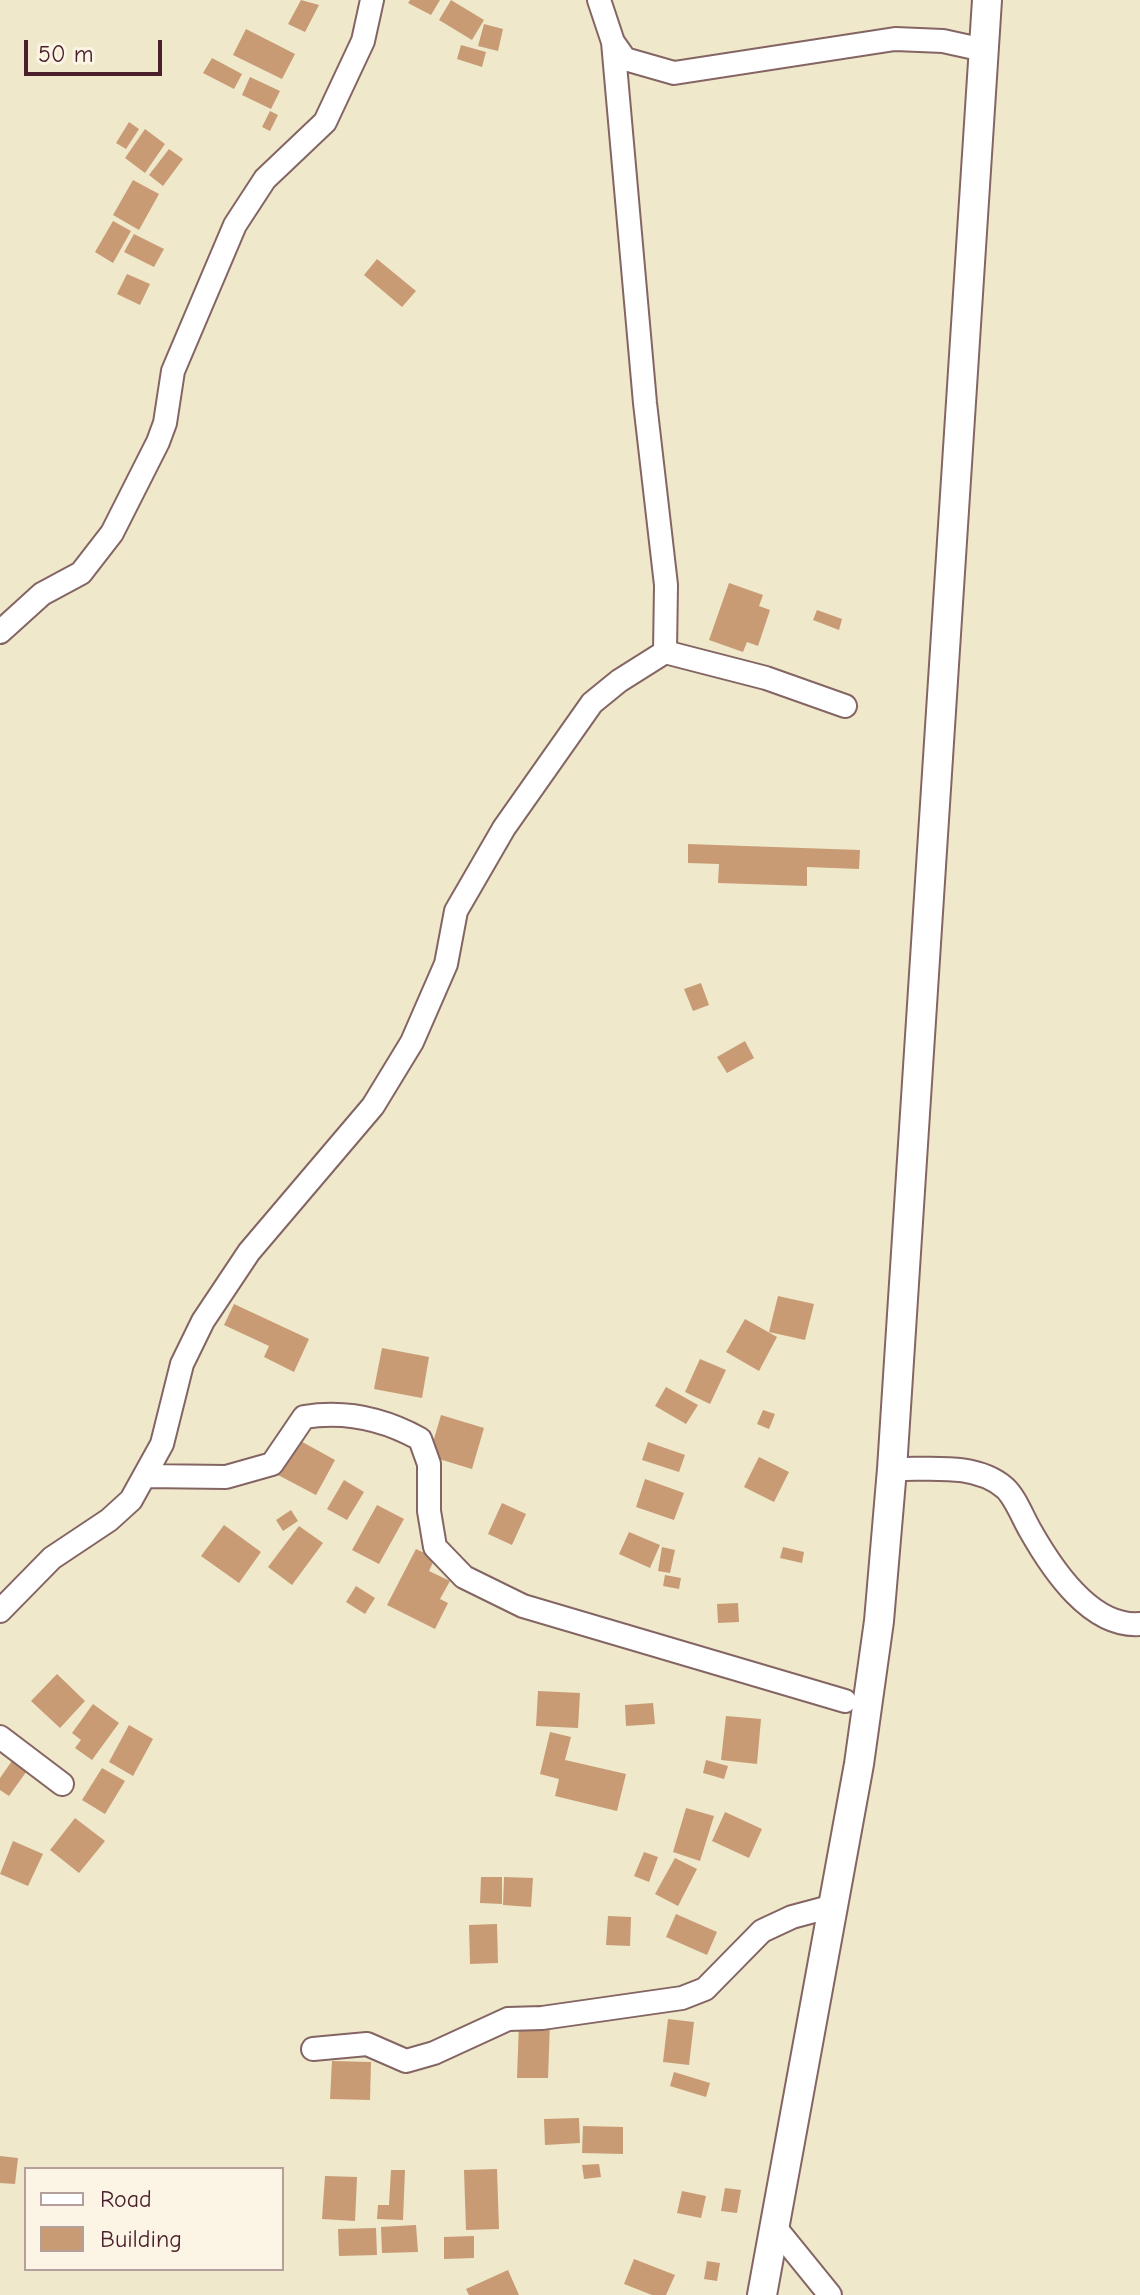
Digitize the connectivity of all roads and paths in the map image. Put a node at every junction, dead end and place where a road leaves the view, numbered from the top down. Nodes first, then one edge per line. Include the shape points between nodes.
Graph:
1 (372, 0) edge
2 (599, 0) edge
3 (987, 0) edge
4 (984, 50) junction
5 (617, 54) junction
6 (0, 632) edge
7 (665, 652) junction
8 (845, 706) dead end
9 (892, 1469) junction
10 (146, 1476) junction
11 (0, 1611) edge
12 (1140, 1624) edge
13 (845, 1701) dead end
14 (0, 1737) edge
15 (62, 1784) dead end
16 (833, 1906) junction
17 (313, 2049) dead end
18 (774, 2226) junction
19 (762, 2295) edge
20 (830, 2295) edge

1 - 6 street via 363,41 325,122 249,197 235,225 173,371 158,442 112,533 81,573 42,594
2 - 5 street
3 - 4 main road
4 - 5 street via 895,39 674,73
4 - 9 main road
5 - 7 street via 645,403 666,585
7 - 8 street via 766,678
7 - 10 street via 592,703 504,828 456,911 446,964 412,1042 373,1106 249,1252 203,1321 182,1364 162,1444
9 - 12 street via 962,1470 1006,1489 1083,1603 1104,1619
9 - 16 main road via 879,1621
10 - 11 street via 131,1500 52,1558
10 - 13 street via 226,1477 272,1464 304,1417 374,1418 420,1439 429,1464 435,1547 464,1577 523,1606
14 - 15 street
16 - 17 street via 762,1931 705,1989 682,1998 508,2019 406,2061 367,2044
16 - 18 main road
18 - 19 main road
18 - 20 street

